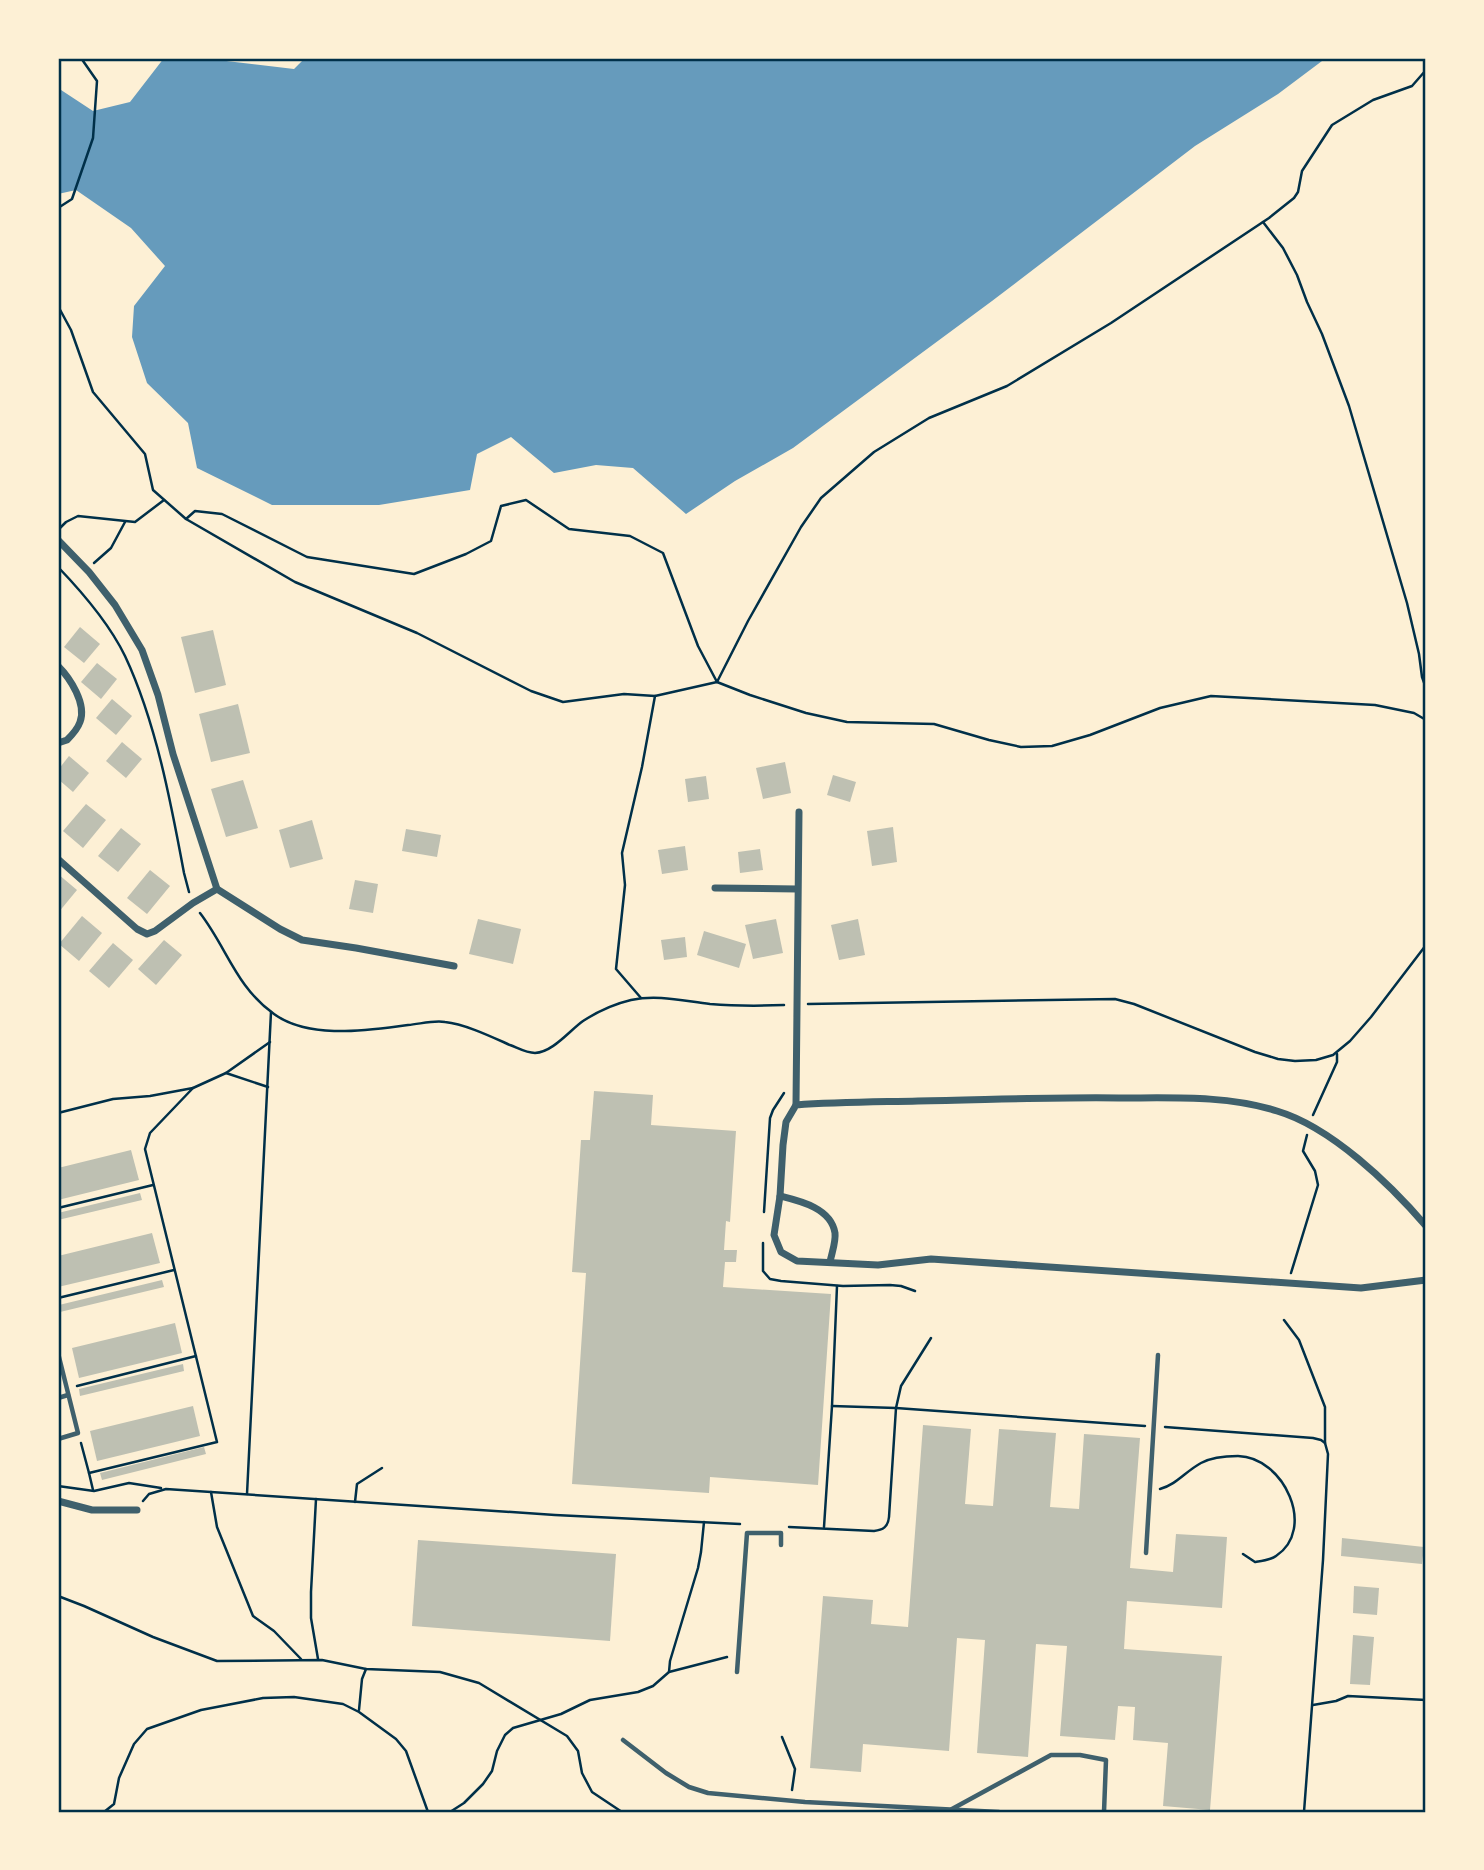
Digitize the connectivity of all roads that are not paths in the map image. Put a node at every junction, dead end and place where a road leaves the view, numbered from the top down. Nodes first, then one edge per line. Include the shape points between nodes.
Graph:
1 (58, 540) edge
2 (58, 666) edge
3 (58, 743) edge
4 (799, 812) dead end
5 (58, 859) edge
6 (715, 888) dead end
7 (217, 889) junction
8 (797, 890) junction
9 (454, 966) dead end
10 (796, 1105) junction
11 (780, 1196) junction
12 (1426, 1226) edge
13 (830, 1262) junction
14 (1426, 1280) edge
15 (58, 1353) edge
16 (1158, 1355) dead end
17 (67, 1392) junction
18 (58, 1398) edge
19 (58, 1439) edge
20 (58, 1501) edge
21 (137, 1510) road end
22 (781, 1545) dead end
23 (1146, 1553) dead end
24 (737, 1672) dead end
25 (623, 1740) dead end
26 (952, 1809) junction
27 (999, 1812) edge
28 (1104, 1812) edge

1 - 7 street via 115,605 142,650
2 - 3 street via 80,701 81,720 67,740
4 - 8 street
5 - 7 street via 147,934
6 - 8 street
7 - 9 street via 302,940
8 - 10 street
10 - 11 street via 786,1122
10 - 12 street via 1079,1097 1238,1102 1278,1111 1310,1125 1364,1164
11 - 13 street via 817,1209 829,1219 835,1230
11 - 13 street via 774,1235 781,1252 797,1261
13 - 14 street via 878,1265 932,1259 1361,1288
15 - 17 lane
16 - 23 lane
17 - 18 lane
17 - 19 lane via 78,1433
20 - 21 street via 92,1510
22 - 24 lane via 781,1533 747,1533
25 - 26 lane via 666,1773 708,1793
26 - 27 lane
26 - 28 lane via 1051,1755 1080,1755 1106,1760

